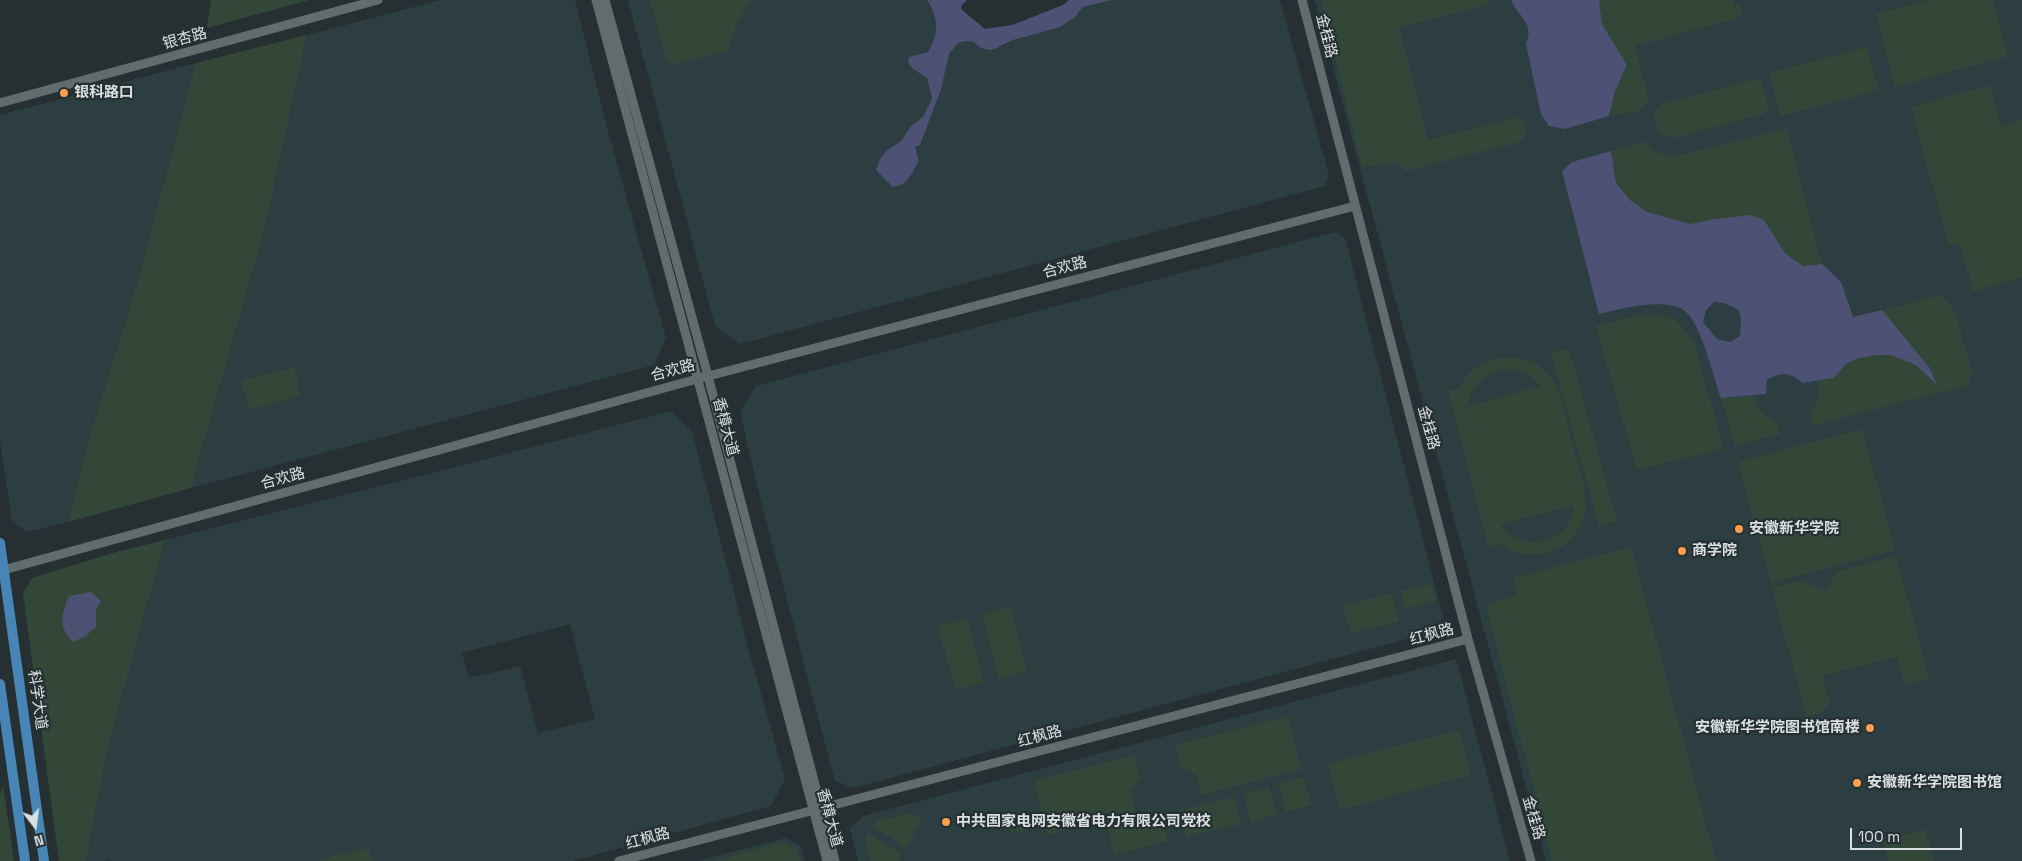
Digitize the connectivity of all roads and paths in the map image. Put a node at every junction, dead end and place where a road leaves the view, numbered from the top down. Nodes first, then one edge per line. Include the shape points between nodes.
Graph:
1 (378, 0) edge
2 (596, 0) edge
3 (605, 0) edge
4 (1302, 0) edge
5 (0, 103) edge
6 (1356, 206) junction
7 (708, 376) junction
8 (697, 379) junction
9 (0, 544) edge
10 (2, 570) edge
11 (1468, 639) junction
12 (0, 684) edge
13 (817, 809) junction
14 (25, 861) edge
15 (44, 861) edge
16 (619, 861) edge
17 (826, 861) edge
18 (835, 861) edge
19 (1531, 861) edge

1 - 5 street, 银杏路
2 - 8 street, 香樟大道
3 - 7 street, 香樟大道
4 - 6 street, 金桂路
6 - 7 street, 合欢路
6 - 11 street, 金桂路
7 - 8 street, 合欢路
7 - 13 street, 香樟大道
8 - 10 street, 合欢路
8 - 13 street, 香樟大道
9 - 10 main road, 科学大道
10 - 15 main road, 科学大道
11 - 13 street, 红枫路
11 - 19 street, 金桂路
12 - 14 main road
13 - 16 street, 红枫路
13 - 17 street, 香樟大道
13 - 18 street, 香樟大道

